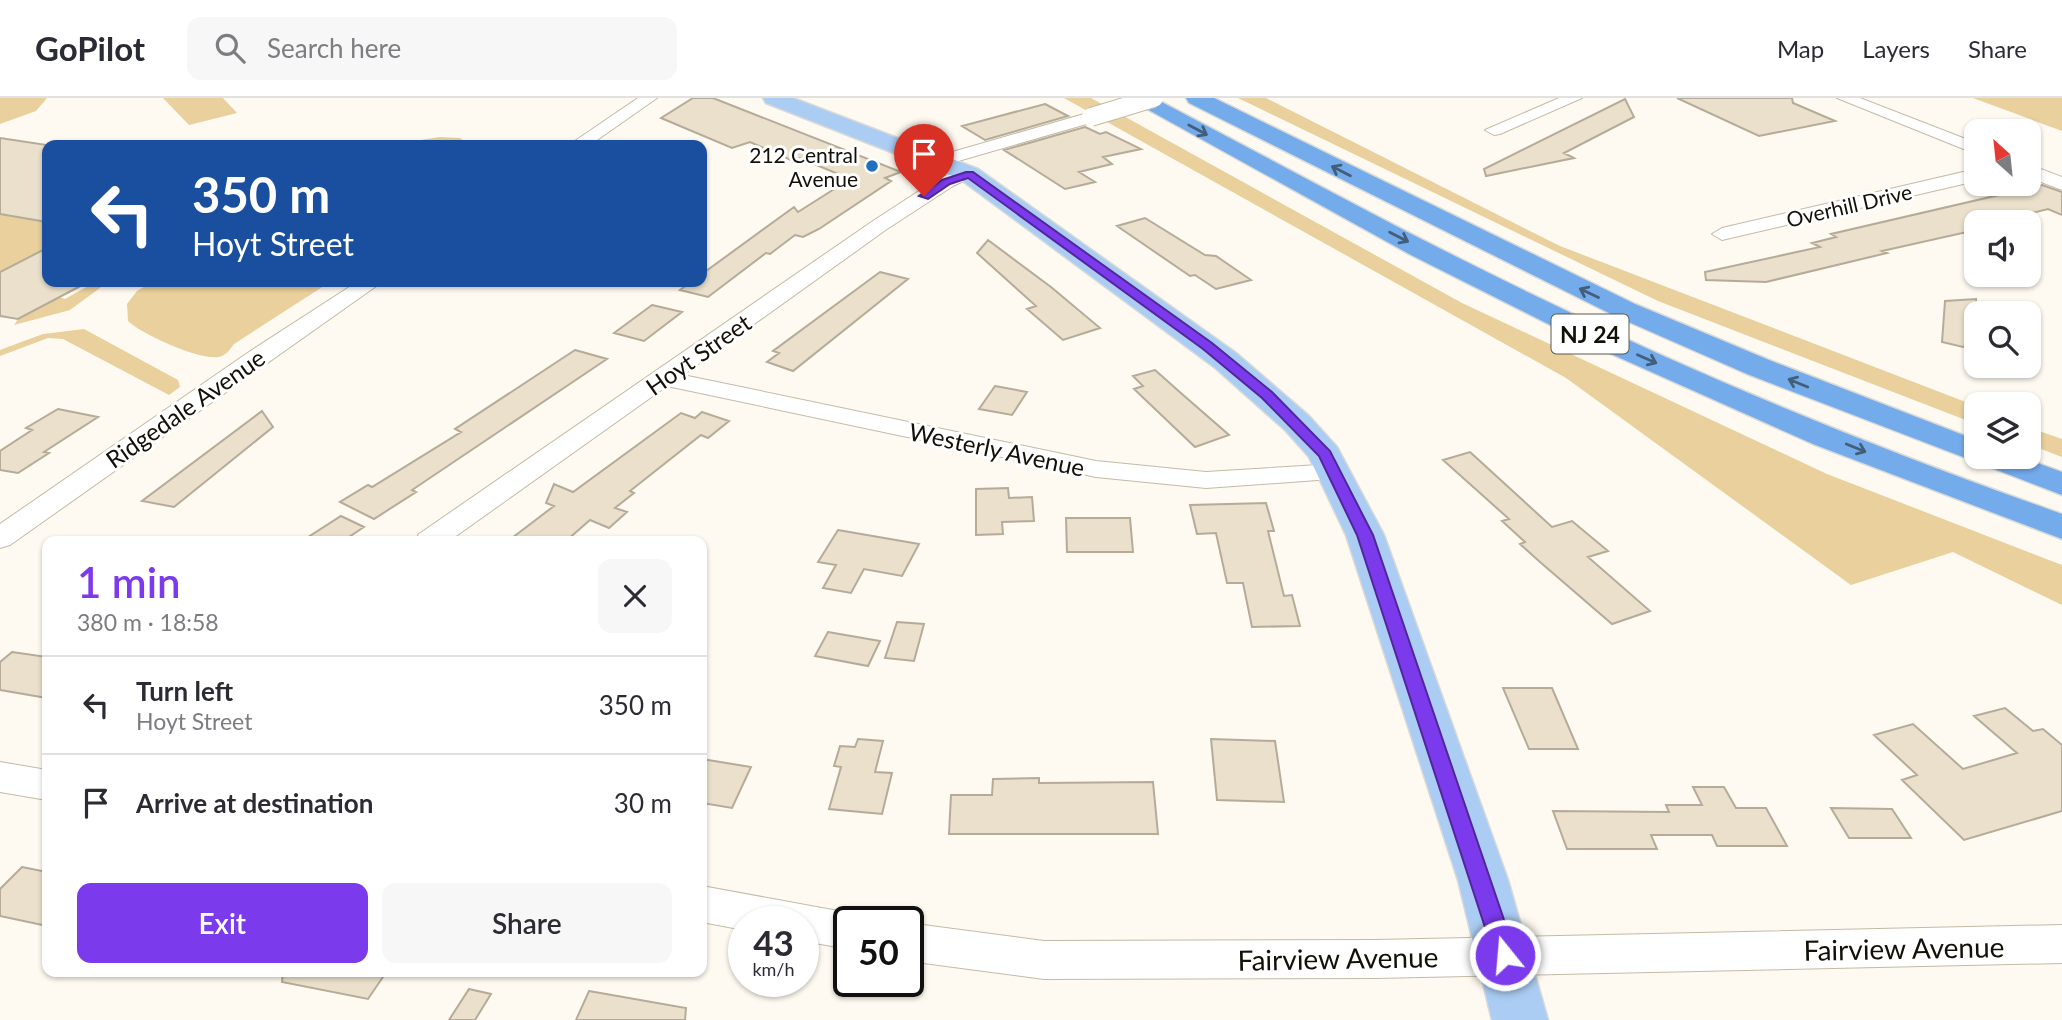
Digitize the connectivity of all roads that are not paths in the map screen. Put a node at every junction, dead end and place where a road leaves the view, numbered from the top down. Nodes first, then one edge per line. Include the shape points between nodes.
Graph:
1 (649, 98) edge
2 (774, 98) edge
3 (1138, 98) edge
4 (1154, 98) edge
5 (1197, 98) edge
6 (1574, 98) edge
7 (1845, 98) edge
8 (1494, 130) dead end
9 (586, 140) edge
10 (1964, 144) edge
11 (955, 168) junction
12 (2041, 175) edge
13 (1964, 178) edge
14 (2062, 184) edge
15 (1722, 234) dead end
16 (363, 287) edge
17 (664, 378) junction
18 (1964, 447) edge
19 (2021, 469) edge
20 (1335, 472) junction
21 (2062, 484) edge
22 (2062, 527) edge
23 (436, 536) edge
24 (0, 538) edge
25 (0, 776) edge
26 (42, 784) edge
27 (707, 905) edge
28 (728, 909) edge
29 (924, 944) edge
30 (2062, 944) edge
31 (1505, 955) junction
32 (1520, 1020) edge

1 - 9 street
2 - 11 main road
3 -> 22 highway, NJ 24 via 1592,335 1894,464
4 - 11 street, Hoyt Street, bridge
18 -> 5 highway, NJ 24 via 1625,310
6 - 8 street
7 - 10 street
11 - 17 street, Hoyt Street via 946,182
11 - 20 main road via 1225,360 1297,423
12 - 14 street
13 - 15 street, Overhill Drive
16 - 24 street, Ridgedale Avenue
17 - 20 street, Westerly Avenue via 1096,469 1206,480
17 - 23 street, Hoyt Street
19 - 21 highway
20 - 31 main road via 1365,535
25 - 26 street
27 - 28 street
29 - 31 street, Fairview Avenue via 1044,960
30 - 31 street, Fairview Avenue
31 - 32 main road

